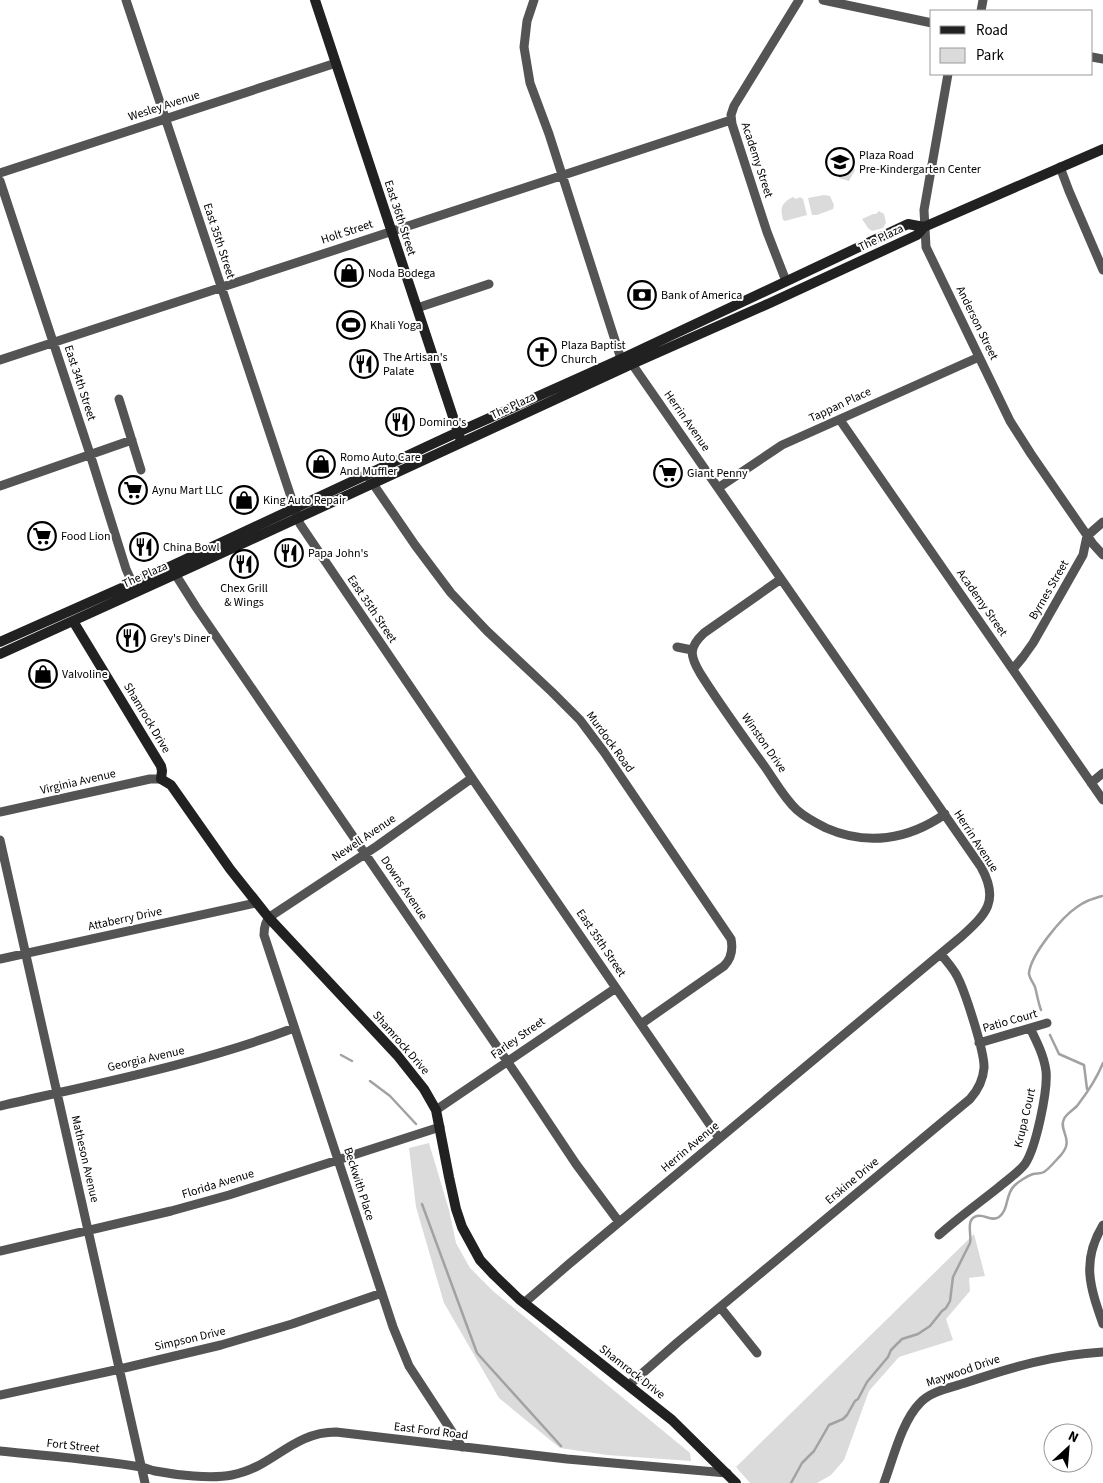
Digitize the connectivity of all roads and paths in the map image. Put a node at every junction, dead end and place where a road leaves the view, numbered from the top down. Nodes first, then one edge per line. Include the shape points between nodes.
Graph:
1 (126, 0) edge
2 (315, 0) edge
3 (534, 0) edge
4 (799, 0) edge
5 (823, 0) edge
6 (930, 23) edge
7 (336, 63) junction
8 (948, 75) edge
9 (165, 119) junction
10 (731, 120) junction
11 (1103, 149) edge
12 (1060, 167) junction
13 (0, 173) edge
14 (562, 175) junction
15 (0, 181) edge
16 (924, 227) junction
17 (392, 231) junction
18 (1103, 270) edge
19 (786, 281) junction
20 (489, 284) dead end
21 (221, 287) junction
22 (417, 308) junction
23 (53, 343) junction
24 (979, 357) junction
25 (621, 358) junction
26 (0, 360) edge
27 (632, 364) junction
28 (118, 399) dead end
29 (840, 420) junction
30 (458, 432) junction
31 (132, 440) junction
32 (462, 443) junction
33 (90, 454) junction
34 (141, 470) dead end
35 (370, 479) junction
36 (0, 486) edge
37 (718, 488) junction
38 (297, 514) junction
39 (1103, 522) edge
40 (1087, 536) junction
41 (1103, 555) edge
42 (173, 571) junction
43 (781, 579) junction
44 (134, 588) junction
45 (73, 621) junction
46 (0, 642) edge
47 (677, 647) dead end
48 (692, 650) junction
49 (0, 654) edge
50 (1012, 670) junction
51 (1103, 773) edge
52 (472, 778) junction
53 (161, 779) junction
54 (1091, 783) junction
55 (1103, 800) edge
56 (0, 812) edge
57 (944, 814) junction
58 (0, 840) edge
59 (365, 853) junction
60 (256, 903) junction
61 (269, 918) junction
62 (25, 954) junction
63 (941, 954) junction
64 (0, 959) edge
65 (616, 988) junction
66 (1047, 1023) dead end
67 (641, 1024) junction
68 (294, 1028) junction
69 (1030, 1028) junction
70 (979, 1043) junction
71 (508, 1061) junction
72 (58, 1092) junction
73 (0, 1106) edge
74 (436, 1110) junction
75 (440, 1127) junction
76 (719, 1138) junction
77 (338, 1160) junction
78 (619, 1222) junction
79 (1103, 1224) edge
80 (88, 1230) junction
81 (939, 1235) dead end
82 (0, 1251) edge
83 (382, 1293) junction
84 (524, 1303) junction
85 (720, 1308) junction
86 (1103, 1324) edge
87 (1103, 1352) edge
88 (757, 1353) dead end
89 (120, 1369) junction
90 (629, 1385) junction
91 (0, 1395) edge
92 (462, 1447) junction
93 (0, 1451) edge
94 (142, 1467) junction
95 (727, 1473) junction
96 (232, 1479) edge
97 (145, 1483) edge
98 (736, 1483) edge
99 (884, 1483) edge

1 - 9 street, East 35th Street
2 - 7 main road, East 36th Street
3 - 14 street via 526,29 526,65
4 - 10 street, Academy Street via 734,106
5 - 6 street
7 - 9 street, Wesley Avenue
7 - 17 main road, East 36th Street
8 - 16 street, Anderson Street via 924,210
9 - 13 street, Wesley Avenue
9 - 21 street, East 35th Street
10 - 14 street, Holt Street
10 - 19 street, Academy Street
11 - 12 main road, The Plaza
12 - 16 main road, The Plaza
12 - 18 street
14 - 17 street, Holt Street
14 - 25 street
15 - 23 street, East 34th Street
16 - 19 main road, The Plaza via 908,224
16 - 24 street, Anderson Street via 926,247
16 - 27 main road, The Plaza via 917,235
17 - 21 street, Holt Street
17 - 22 main road, East 36th Street
19 - 25 main road, The Plaza
20 - 22 street
21 - 23 street, Holt Street
21 - 38 street, East 35th Street
22 - 30 main road, East 36th Street
23 - 26 street, Holt Street
23 - 33 street, East 34th Street
24 - 29 street, Tappan Place
24 - 40 street, Anderson Street via 1019,435
25 - 30 main road, The Plaza
27 - 32 main road, The Plaza
27 - 37 street, Herrin Avenue
28 - 31 street
29 - 37 street, Tappan Place via 777,448
29 - 50 street, Academy Street
30 - 32 main road, East 36th Street
30 - 35 main road, The Plaza
31 - 33 street
31 - 34 street
32 - 35 main road, The Plaza
33 - 36 street
33 - 44 street, East 34th Street
35 - 38 main road, The Plaza
35 - 67 street, Murdock Road via 463,607 587,728 731,939 732,948 724,966
37 - 43 street, Herrin Avenue
38 - 42 main road, The Plaza
38 - 52 street, East 35th Street via 308,538
39 - 40 street
40 - 41 street, Anderson Street
40 - 50 street, Byrnes Street via 1083,555 1033,643
42 - 44 main road, The Plaza
42 - 59 street, Downs Avenue
43 - 48 street via 704,633
43 - 57 street, Herrin Avenue
44 - 45 main road, The Plaza
44 - 46 main road, The Plaza
45 - 49 main road, The Plaza
45 - 53 main road, Shamrock Drive via 161,766
47 - 48 street
48 - 57 street, Winston Drive via 693,661 700,673 755,753 790,802 814,822 847,836 879,839 914,831
50 - 54 street, Academy Street
51 - 54 street
52 - 59 street, Newell Avenue
52 - 65 street, East 35th Street
53 - 56 street, Virginia Avenue
53 - 60 main road, Shamrock Drive via 171,785
54 - 55 street, Academy Street
57 - 63 street, Herrin Avenue via 984,872 990,896 981,919
58 - 62 street, Matheson Avenue
59 - 61 street, Newell Avenue
59 - 71 street, Downs Avenue
60 - 61 main road, Shamrock Drive
60 - 62 street, Attaberry Drive
61 - 68 street, Beckwith Place via 264,935
61 - 74 main road, Shamrock Drive via 397,1055
62 - 64 street, Attaberry Drive
62 - 72 street, Matheson Avenue
63 - 70 street, Erskine Drive via 957,976
63 - 76 street, Herrin Avenue
65 - 67 street, East 35th Street
65 - 71 street, Farley Street
66 - 69 street, Patio Court
67 - 76 street, East 35th Street
68 - 72 street, Georgia Avenue via 201,1059
68 - 77 street, Beckwith Place
69 - 70 street, Patio Court
69 - 81 street, Krupa Court via 1044,1062 1046,1080 1030,1155 1019,1170
70 - 85 street, Erskine Drive via 984,1061 983,1076 976,1093
71 - 74 street, Farley Street
71 - 78 street, Downs Avenue
72 - 73 street, Georgia Avenue
72 - 80 street, Matheson Avenue
74 - 75 main road, Shamrock Drive
75 - 77 street, Florida Avenue
75 - 84 main road, Shamrock Drive via 456,1209 466,1237 484,1265
76 - 78 street, Herrin Avenue
77 - 80 street, Florida Avenue via 214,1200
77 - 83 street, Beckwith Place
78 - 84 street, Herrin Avenue
79 - 86 street via 1089,1263 1092,1292
80 - 82 street, Florida Avenue
80 - 89 street, Matheson Avenue
83 - 89 street, Simpson Drive via 252,1336
83 - 92 street, Beckwith Place via 403,1355
84 - 90 main road, Shamrock Drive
85 - 88 street
85 - 90 street, Erskine Drive
87 - 99 street, Maywood Drive via 1036,1360 930,1395 920,1402 907,1420
89 - 91 street, Simpson Drive
89 - 94 street, Matheson Avenue
90 - 95 main road, Shamrock Drive via 672,1420
92 - 95 street, East Ford Road
92 - 96 street, East Ford Road via 336,1432 320,1433 297,1442
93 - 94 street, Fort Street
94 - 96 street, East Ford Road
94 - 97 street, Matheson Avenue
95 - 98 main road, Shamrock Drive

